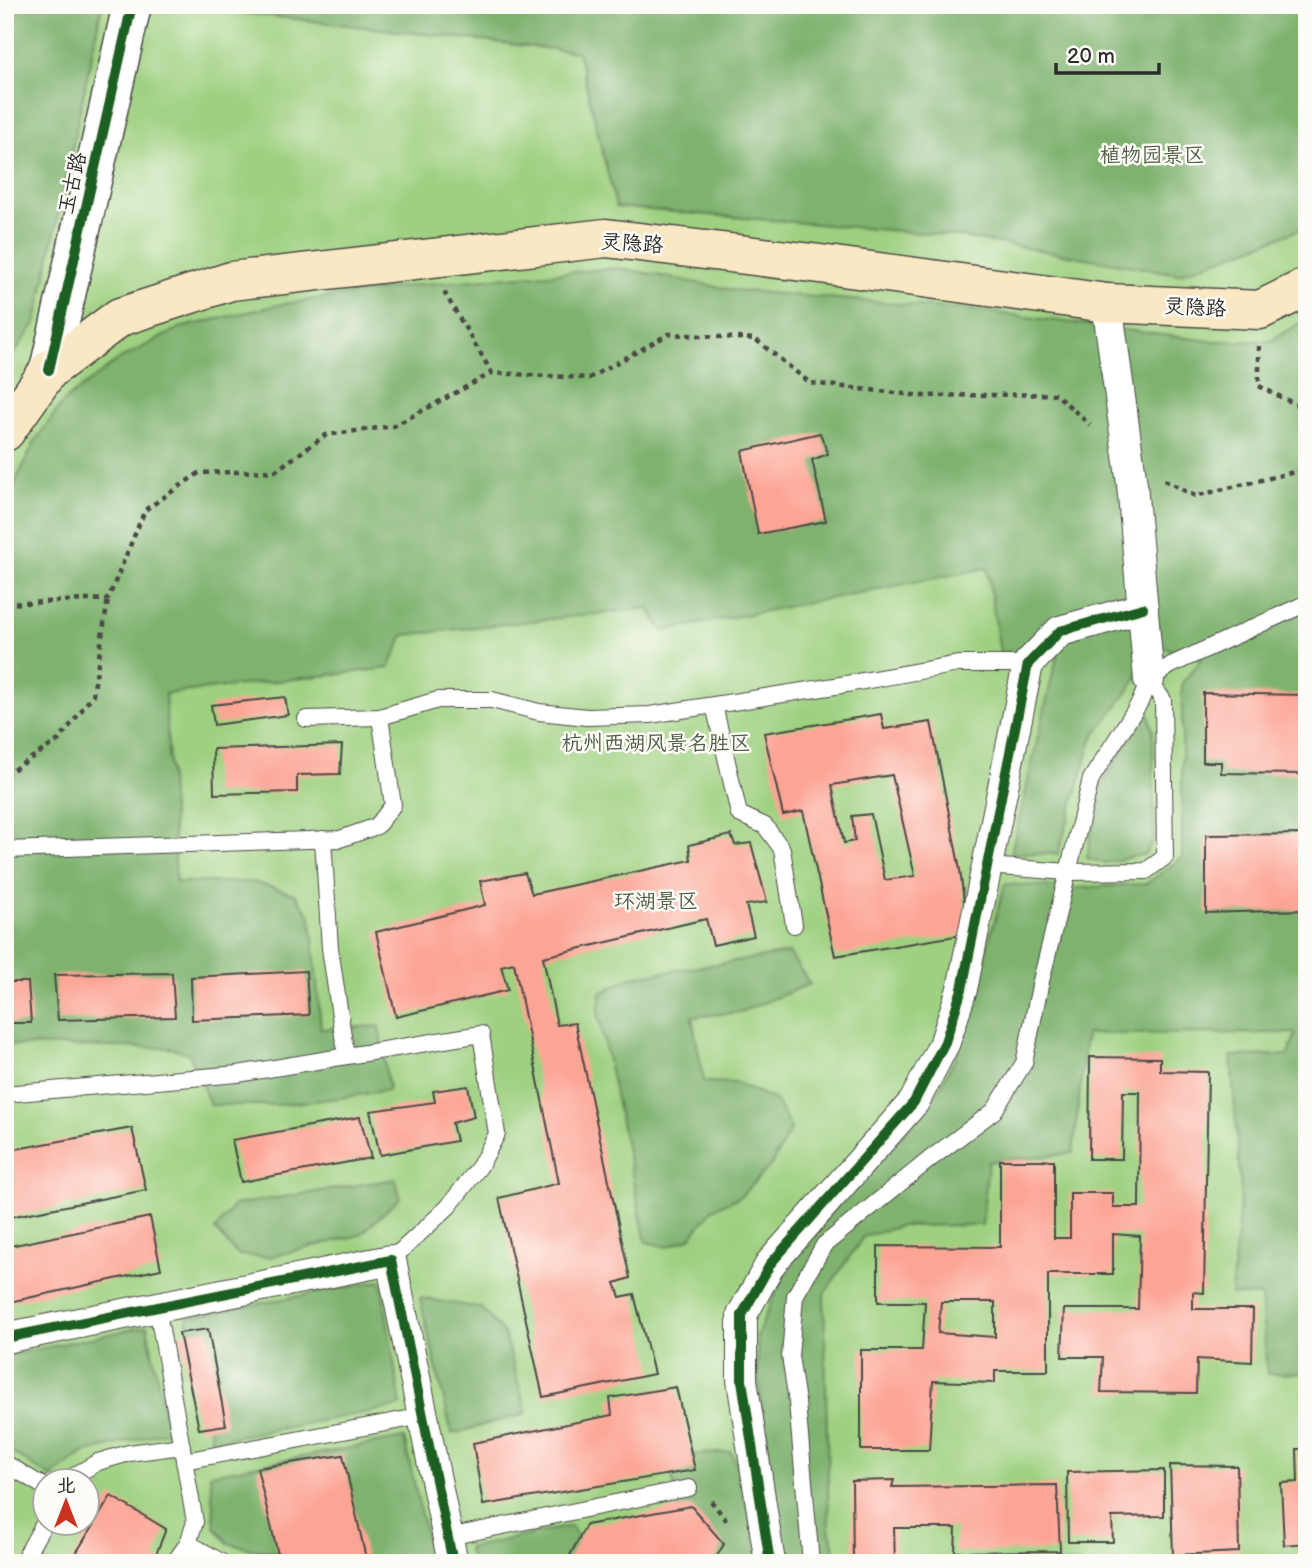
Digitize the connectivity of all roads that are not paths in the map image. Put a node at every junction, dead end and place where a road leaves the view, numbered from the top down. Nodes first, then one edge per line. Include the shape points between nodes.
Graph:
1 (132, 5) edge
2 (1307, 287) edge
3 (1107, 303) junction
4 (49, 370) junction
5 (5, 432) edge
6 (1307, 603) edge
7 (1143, 608) junction
8 (1028, 664) junction
9 (1149, 680) junction
10 (714, 705) junction
11 (380, 717) junction
12 (306, 719) dead end
13 (323, 839) junction
14 (5, 850) edge
15 (987, 866) junction
16 (1068, 872) junction
17 (794, 925) dead end
18 (346, 1056) junction
19 (5, 1094) edge
20 (391, 1260) junction
21 (157, 1307) junction
22 (5, 1338) edge
23 (423, 1416) junction
24 (183, 1453) junction
25 (5, 1463) edge
26 (91, 1466) edge
27 (32, 1479) edge
28 (689, 1488) road end
29 (37, 1536) edge
30 (188, 1542) junction
31 (450, 1550) edge
32 (22, 1563) edge
33 (174, 1563) edge
34 (223, 1563) edge
35 (770, 1563) edge
36 (811, 1563) edge

1 - 4 street, 玉古路
2 - 3 main road, 灵隐路 via 1260,310
3 - 4 main road, 灵隐路 via 606,238 231,281 120,317
3 - 7 street via 1132,484
4 - 5 main road, 灵隐路
6 - 9 lane via 1171,665
7 - 8 street via 1060,631
7 - 9 street
8 - 10 lane via 958,664
8 - 15 street
9 - 16 lane via 1091,779
9 - 16 lane via 1163,701 1165,857 1146,871
10 - 11 lane via 650,715 587,717 539,712 492,700 438,700
10 - 17 lane via 739,814 765,826 782,849
11 - 12 lane
11 - 13 lane via 393,805 377,826 340,839
13 - 14 lane
13 - 18 lane via 330,948
15 - 16 lane
15 - 35 street via 945,1042 914,1102 771,1263 743,1315 743,1380
16 - 36 lane via 1024,1063 994,1111 824,1245 795,1296 790,1356
18 - 19 lane via 238,1074
18 - 20 lane via 481,1034 497,1135 448,1207
20 - 21 street
20 - 23 street
21 - 22 street
21 - 24 lane
23 - 24 lane
23 - 31 street
24 - 26 lane via 129,1453
24 - 30 lane via 195,1522
25 - 27 lane
28 - 31 lane
29 - 32 lane
30 - 33 lane
30 - 34 lane

